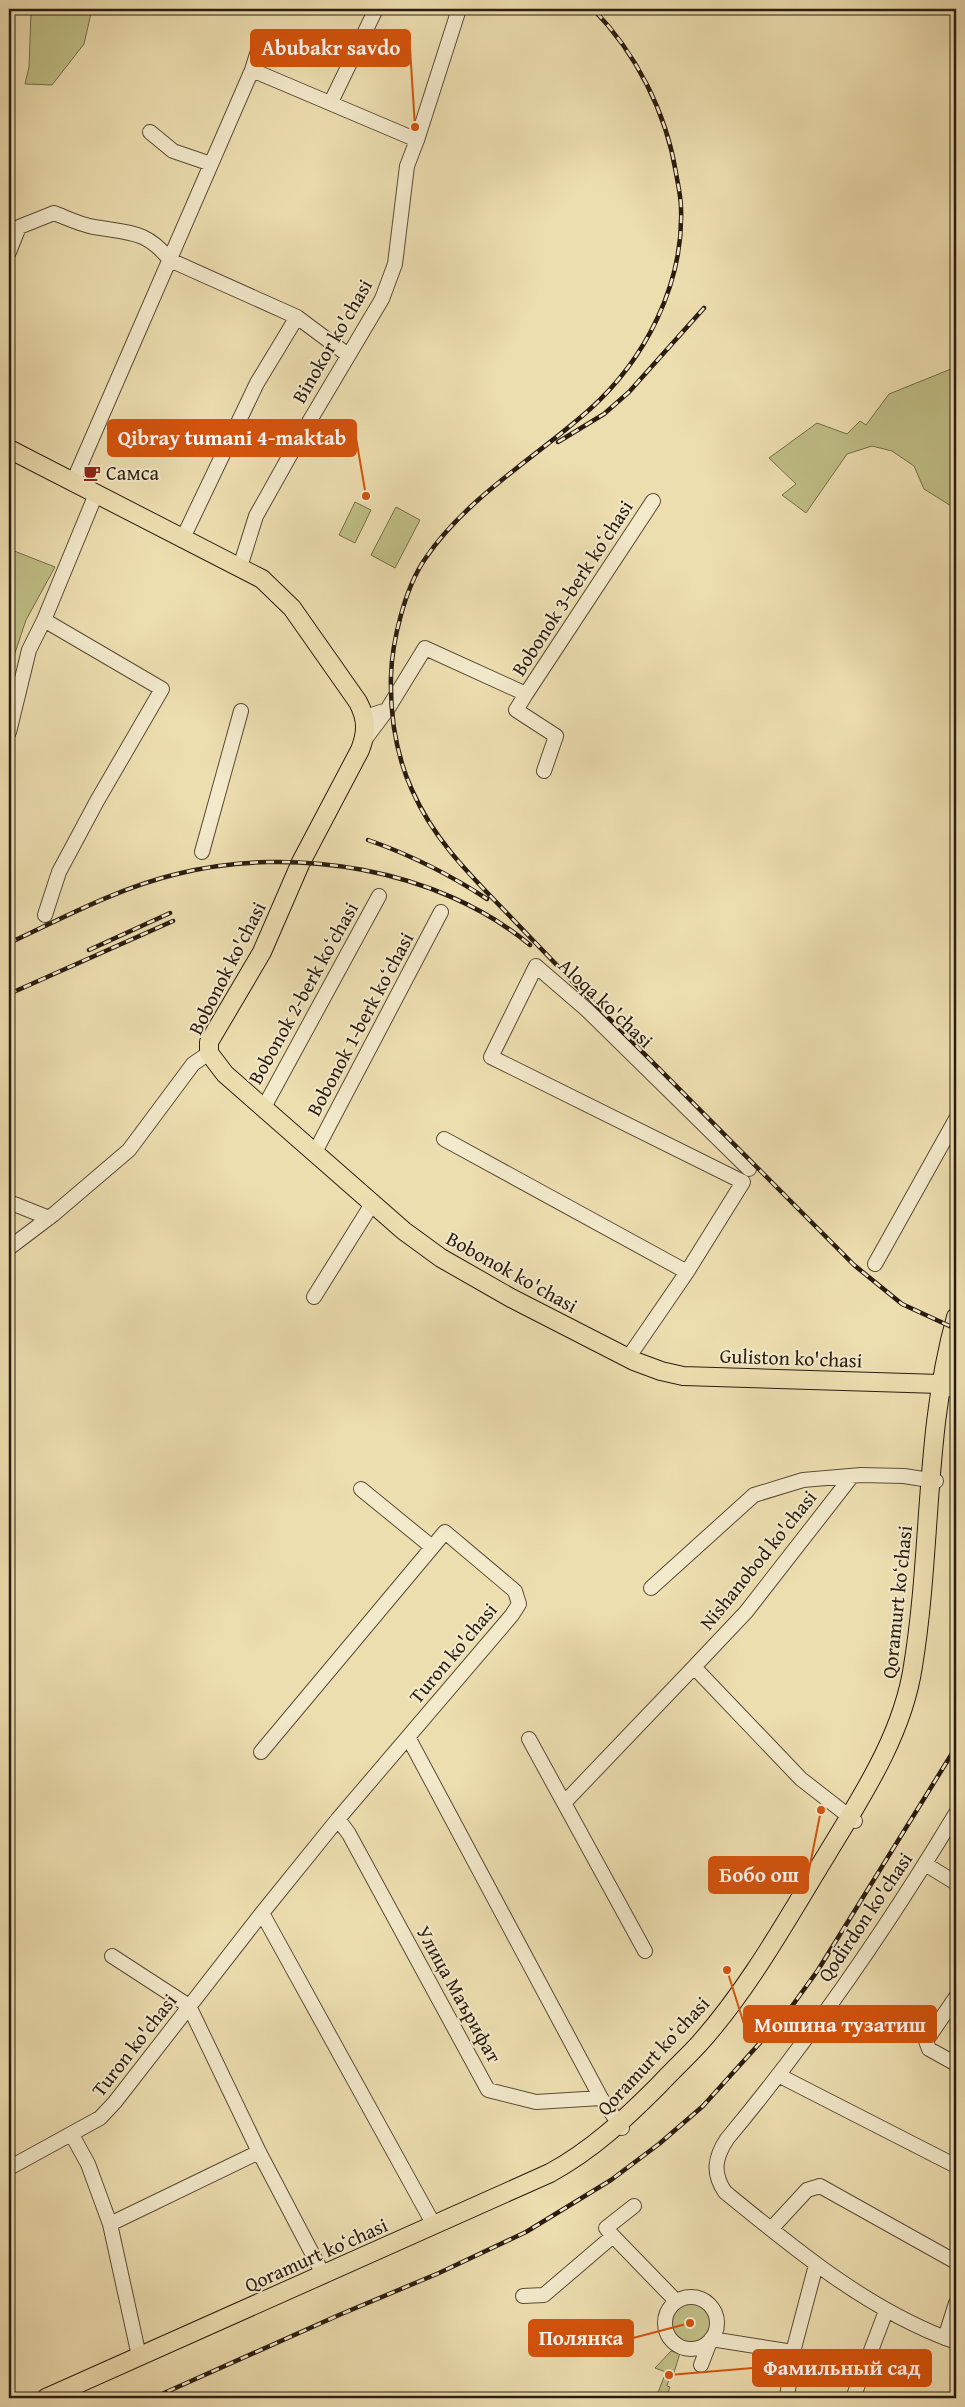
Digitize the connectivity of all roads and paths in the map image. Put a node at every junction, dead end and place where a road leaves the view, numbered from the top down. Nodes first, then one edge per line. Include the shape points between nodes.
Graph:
1 (376, 9) edge
2 (459, 9) edge
3 (262, 38) dead end
4 (252, 70) junction
5 (331, 102) junction
6 (150, 132) dead end
7 (417, 140) junction
8 (212, 164) junction
9 (9, 252) edge
10 (170, 260) junction
11 (297, 317) junction
12 (348, 355) junction
13 (9, 449) edge
14 (73, 482) junction
15 (96, 494) junction
16 (653, 501) dead end
17 (182, 540) junction
18 (240, 567) junction
19 (44, 620) junction
20 (526, 694) junction
21 (387, 710) junction
22 (241, 711) dead end
23 (364, 717) junction
24 (9, 732) edge
25 (363, 742) junction
26 (544, 771) dead end
27 (202, 852) dead end
28 (379, 896) dead end
29 (441, 912) dead end
30 (45, 915) dead end
31 (208, 1053) junction
32 (263, 1108) junction
33 (956, 1119) edge
34 (444, 1139) dead end
35 (314, 1154) junction
36 (746, 1176) junction
37 (9, 1202) edge
38 (372, 1204) junction
39 (49, 1218) junction
40 (9, 1248) edge
41 (875, 1264) dead end
42 (687, 1272) junction
43 (314, 1297) dead end
44 (956, 1317) edge
45 (956, 1346) edge
46 (628, 1358) junction
47 (948, 1386) edge
48 (852, 1476) junction
49 (933, 1480) junction
50 (361, 1489) dead end
51 (432, 1547) junction
52 (651, 1588) dead end
53 (694, 1667) junction
54 (408, 1736) junction
55 (529, 1739) dead end
56 (261, 1752) dead end
57 (564, 1803) junction
58 (956, 1812) edge
59 (852, 1818) junction
60 (338, 1820) junction
61 (925, 1864) junction
62 (956, 1883) edge
63 (262, 1913) junction
64 (645, 1951) dead end
65 (112, 1956) dead end
66 (956, 1997) edge
67 (189, 2006) junction
68 (956, 2064) edge
69 (780, 2076) junction
70 (601, 2098) junction
71 (621, 2126) junction
72 (72, 2135) junction
73 (259, 2152) junction
74 (956, 2166) edge
75 (9, 2168) edge
76 (634, 2206) dead end
77 (110, 2224) junction
78 (434, 2225) junction
79 (771, 2230) junction
80 (613, 2236) junction
81 (956, 2262) edge
82 (816, 2266) junction
83 (323, 2274) junction
84 (523, 2296) dead end
85 (676, 2301) junction
86 (956, 2303) edge
87 (886, 2311) junction
88 (711, 2339) junction
89 (951, 2340) edge
90 (793, 2352) junction
91 (139, 2356) junction
92 (701, 2365) dead end
93 (46, 2398) edge
94 (56, 2398) edge
95 (787, 2398) edge
96 (853, 2398) edge

1 - 5 street
2 - 7 street, Binokor ko'chasi
3 - 4 street
4 - 5 street
4 - 8 street
5 - 7 street
6 - 8 street via 173,151
7 - 12 street, Binokor ko'chasi via 407,166 398,244 388,283 382,299
8 - 10 street
9 - 10 street via 19,227 54,213 93,227 129,231 158,245
10 - 11 street
10 - 14 street
11 - 12 street
11 - 17 street via 257,383
12 - 18 street, Binokor ko'chasi via 256,516
13 - 14 main road, Bobonok ko'chasi
14 - 15 main road, Bobonok ko'chasi
15 - 17 main road, Bobonok ko'chasi
15 - 19 street
16 - 20 street, Bobonok 3-berk koʻchasi
17 - 18 main road, Bobonok ko'chasi
18 - 23 main road, Bobonok ko'chasi via 268,584 292,608 358,702
19 - 24 street via 30,650
19 - 30 street via 162,688 59,872
20 - 21 street, Bobonok 3-berk koʻchasi via 425,648
20 - 26 street via 516,710 556,736
21 - 23 street
21 - 25 street, Bobonok 3-berk koʻchasi
22 - 27 street
23 - 25 main road, Bobonok ko'chasi
25 - 31 main road, Bobonok ko'chasi via 301,862 262,952 211,1037
28 - 32 street, Bobonok 2-berk koʻchasi
29 - 35 street, Bobonok 1-berk koʻchasi
31 - 32 main road, Bobonok ko'chasi via 220,1070
31 - 39 street via 192,1064 129,1150
32 - 35 main road, Bobonok ko'chasi
33 - 41 street
34 - 42 street
35 - 38 main road, Bobonok ko'chasi
36 - 36 street, Aloqa ko'chasi via 587,1010 536,966 491,1057
36 - 42 street
37 - 39 street
38 - 43 street
38 - 46 main road, Bobonok ko'chasi via 428,1250 455,1267
39 - 40 street
42 - 46 street
44 - 47 main road, Qoramurt koʻchasi
45 - 47 main road, Qoramurt koʻchasi
46 - 47 main road, Guliston ko'chasi via 683,1376
47 - 49 main road, Qoramurt koʻchasi
48 - 49 street via 904,1476
48 - 52 street via 803,1480 754,1495
48 - 53 street, Nishanobod ko'chasi via 746,1612
49 - 59 main road, Qoramurt koʻchasi via 926,1605 915,1685 898,1735
50 - 51 street
51 - 54 street, Turon ko'chasi via 445,1532 515,1591 519,1604
51 - 56 street, Turon ko'chasi
53 - 57 street, Nishanobod ko'chasi
53 - 59 street via 801,1779
54 - 60 street, Turon ko'chasi
54 - 70 street
55 - 57 street
57 - 64 street
58 - 61 street, Qodirdon ko'chasi
59 - 71 main road, Qoramurt koʻchasi via 771,1954 735,2006 702,2047
60 - 63 street, Turon ko'chasi
60 - 70 street, Улица Маърифат via 349,1834 488,2090 536,2102
61 - 62 street
61 - 69 street, Qodirdon ko'chasi
63 - 67 street, Turon ko'chasi
63 - 78 street
65 - 67 street
66 - 68 street via 926,2041 929,2048
67 - 72 street, Turon ko'chasi via 115,2102 100,2118
67 - 73 street
69 - 74 street
69 - 79 street, Qodirdon ko'chasi via 727,2139 716,2163 718,2179 726,2192
70 - 71 street
71 - 78 main road, Qoramurt koʻchasi via 550,2173
71 - 94 main road, Qoramurt koʻchasi via 589,2155 552,2177
72 - 75 street, Turon ko'chasi
72 - 77 street via 88,2164
73 - 77 street
73 - 83 street
76 - 80 street via 606,2228
77 - 91 street
78 - 83 main road, Qoramurt koʻchasi
79 - 81 street via 807,2190 820,2186
79 - 82 street
80 - 84 street via 544,2295
80 - 85 street
82 - 87 street
82 - 90 street
83 - 91 main road, Qoramurt koʻchasi
85 - 88 street via 690,2296 705,2300 710,2305 715,2311 717,2326
85 - 88 street via 666,2315 667,2333 672,2340 687,2349 704,2345
86 - 89 street
87 - 89 street
87 - 96 street
88 - 90 street
88 - 92 street
90 - 95 street
91 - 93 main road, Qoramurt koʻchasi

